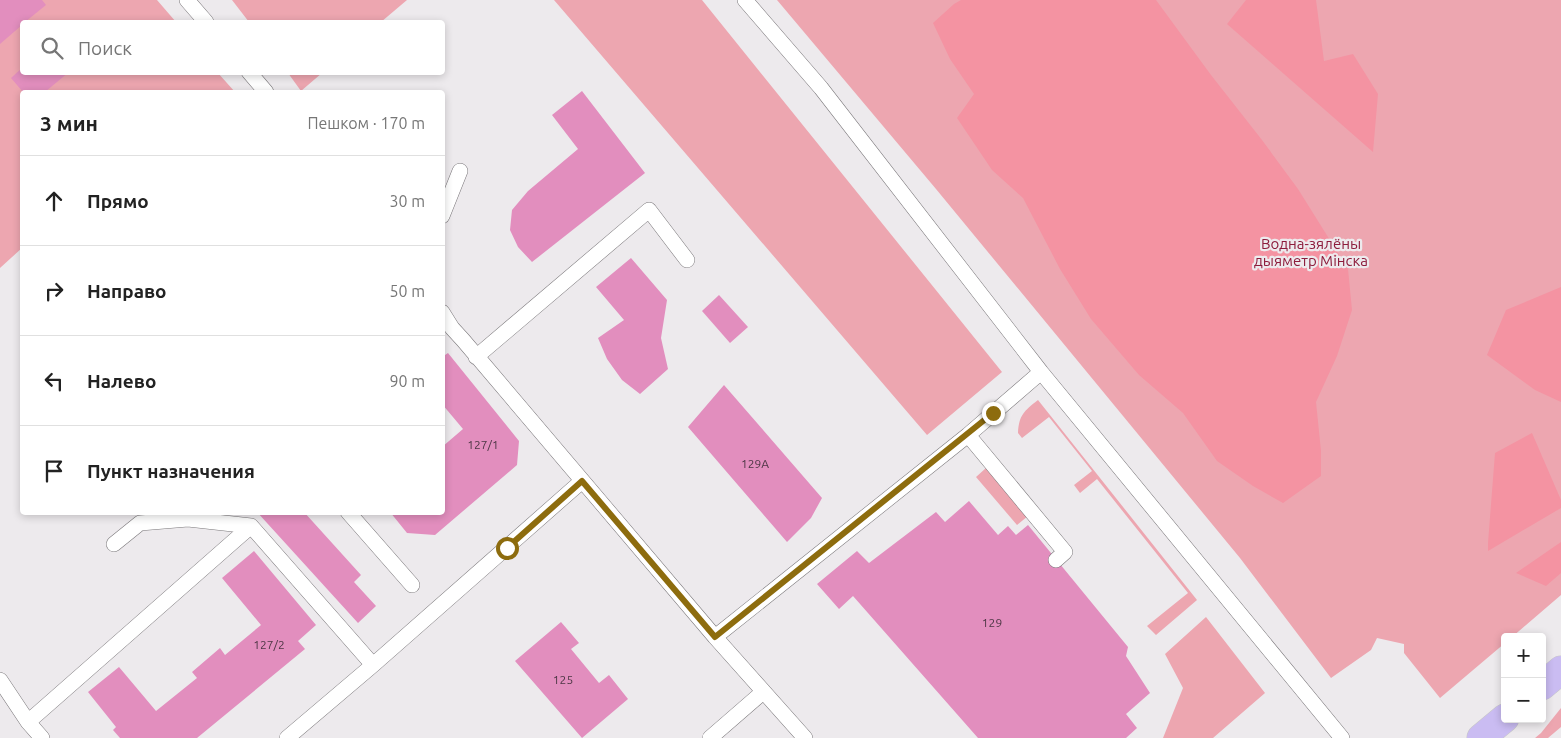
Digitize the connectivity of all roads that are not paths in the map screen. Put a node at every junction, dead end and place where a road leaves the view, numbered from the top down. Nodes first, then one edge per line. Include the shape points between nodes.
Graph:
1 (187, 0) edge
2 (745, 0) edge
3 (204, 20) edge
4 (252, 75) edge
5 (264, 90) edge
6 (460, 172) dead end
7 (445, 209) edge
8 (687, 260) dead end
9 (447, 333) edge
10 (476, 357) junction
11 (1041, 372) junction
12 (968, 434) junction
13 (582, 481) junction
14 (351, 515) edge
15 (251, 526) junction
16 (114, 544) dead end
17 (1056, 560) dead end
18 (412, 585) dead end
19 (715, 637) junction
20 (373, 665) junction
21 (1561, 670) edge
22 (0, 680) edge
23 (1546, 683) edge
24 (763, 692) junction
25 (1501, 721) edge
26 (28, 722) junction
27 (42, 738) edge
28 (287, 738) edge
29 (710, 738) edge
30 (805, 738) edge
31 (1342, 738) edge
32 (1481, 738) edge

1 - 3 lane
2 - 11 lane via 821,88
4 - 5 lane
6 - 7 lane
8 - 10 lane via 648,210
9 - 10 lane
10 - 13 lane
11 - 12 lane
11 - 31 lane
12 - 17 lane via 1065,552
12 - 19 lane
13 - 19 lane
13 - 20 lane
14 - 18 lane
15 - 16 lane via 188,519 140,523
15 - 20 lane
15 - 26 lane
19 - 24 lane
20 - 28 lane
21 - 23 main road
22 - 26 lane
24 - 29 lane
24 - 30 lane
25 - 32 main road
26 - 27 lane

